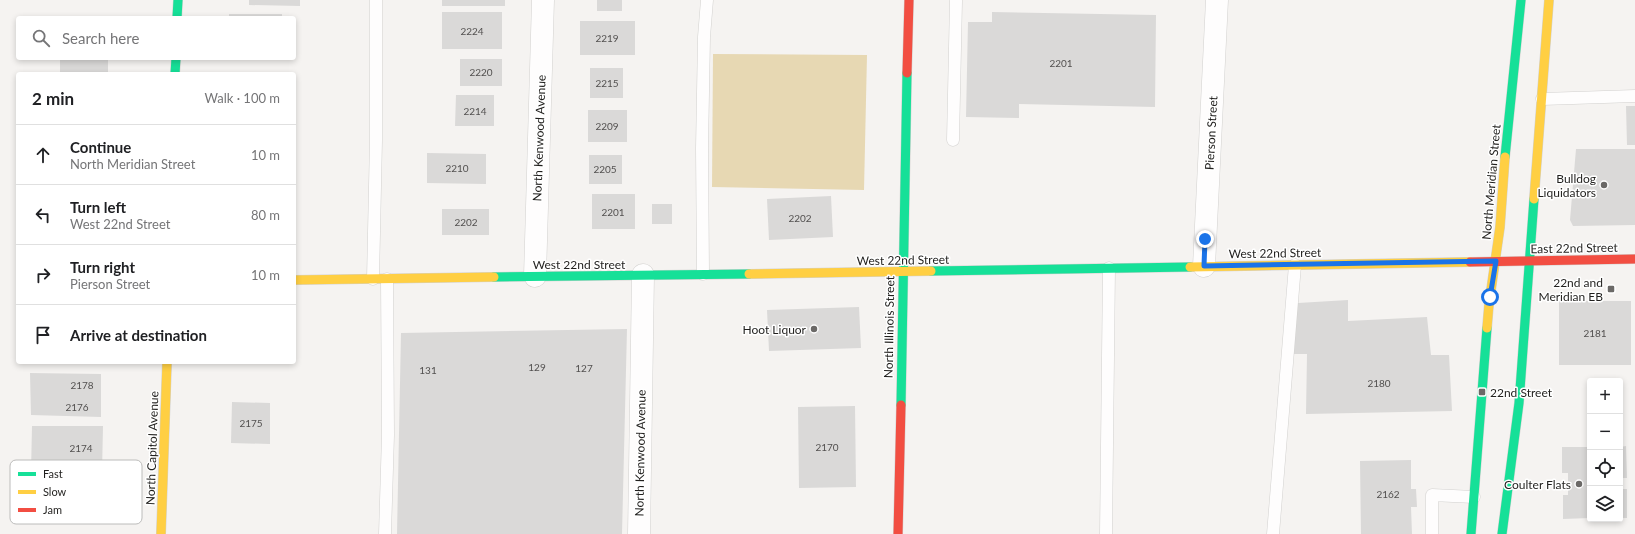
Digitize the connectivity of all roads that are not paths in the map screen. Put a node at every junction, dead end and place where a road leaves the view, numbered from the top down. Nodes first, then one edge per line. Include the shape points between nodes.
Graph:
1 (178, 0) edge
2 (376, 0) edge
3 (543, 0) edge
4 (707, 0) edge
5 (909, 0) edge
6 (1217, 0) edge
7 (1521, 0) edge
8 (1549, 0) edge
9 (956, 1) edge
10 (177, 16) edge
11 (176, 60) edge
12 (175, 72) edge
13 (1635, 96) edge
14 (1542, 99) junction
15 (953, 140) dead end
16 (1635, 259) edge
17 (1496, 261) junction
18 (1513, 261) joint
19 (1530, 261) junction
20 (1295, 265) junction
21 (1204, 266) junction
22 (1109, 268) junction
23 (902, 272) junction
24 (703, 274) junction
25 (642, 275) junction
26 (535, 276) junction
27 (373, 279) junction
28 (387, 279) junction
29 (296, 280) edge
30 (167, 364) edge
31 (1474, 497) junction
32 (161, 534) edge
33 (385, 534) edge
34 (639, 534) edge
35 (898, 534) edge
36 (1106, 534) edge
37 (1273, 534) edge
38 (1432, 534) edge
39 (1471, 534) edge
40 (1502, 534) edge

1 - 10 main road
2 - 27 lane
3 - 26 street, North Kenwood Avenue
4 - 24 lane via 702,148
5 - 23 main road, North Illinois Street
6 - 21 street, Pierson Street
7 - 17 main road, North Meridian Street
8 - 14 main road
9 - 15 lane
11 - 12 main road
13 - 14 lane
14 - 19 main road
16 - 19 main road, East 22nd Street
17 - 18 main road, West 22nd Street
17 - 20 main road, West 22nd Street
17 - 31 main road, North Meridian Street via 1489,304
18 - 19 main road, East 22nd Street
19 - 40 main road via 1519,403
20 - 21 main road, West 22nd Street
20 - 37 lane
21 - 22 main road, West 22nd Street
22 - 23 main road, West 22nd Street
22 - 36 lane
23 - 24 main road, West 22nd Street
23 - 35 main road, North Illinois Street
24 - 25 main road, West 22nd Street
25 - 26 main road, West 22nd Street
25 - 34 street, North Kenwood Avenue
26 - 28 main road, West 22nd Street
27 - 28 main road, West 22nd Street
27 - 29 main road, West 22nd Street
28 - 33 lane via 388,434
30 - 32 main road, North Capitol Avenue
31 - 38 lane via 1432,495
31 - 39 main road, North Meridian Street

